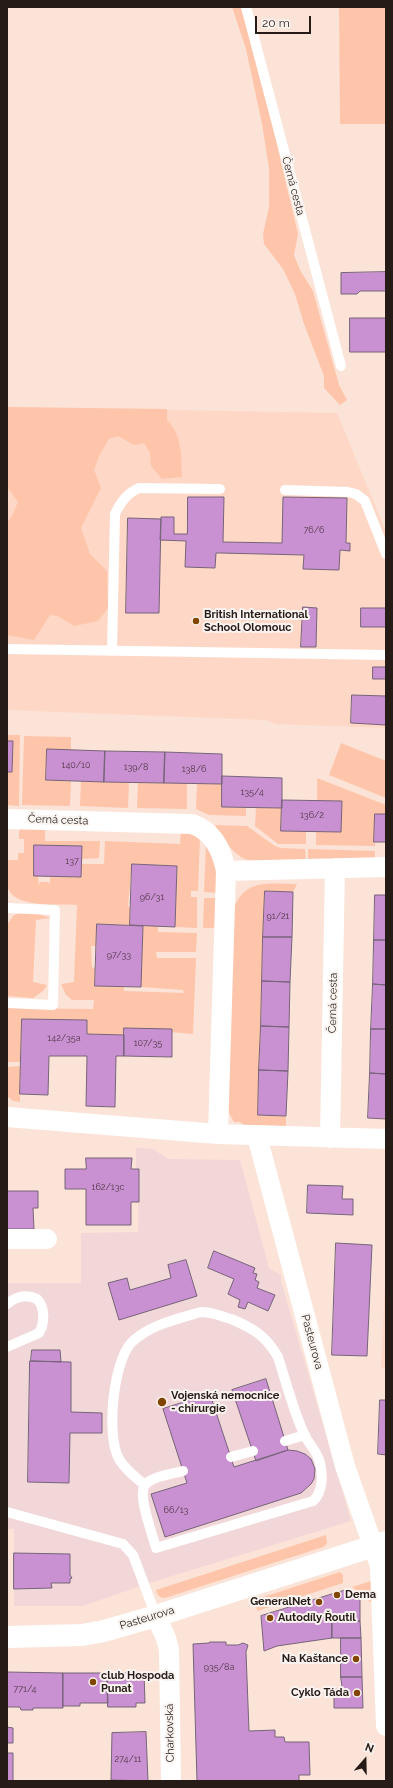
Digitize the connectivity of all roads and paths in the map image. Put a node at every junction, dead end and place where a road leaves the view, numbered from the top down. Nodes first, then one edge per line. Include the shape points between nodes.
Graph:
1 (246, 7) edge
2 (341, 366) dead end
3 (220, 489) dead end
4 (285, 490) dead end
5 (386, 554) edge
6 (7, 649) edge
7 (112, 651) junction
8 (386, 655) edge
9 (7, 819) edge
10 (386, 867) edge
11 (335, 868) junction
12 (226, 871) junction
13 (7, 908) edge
14 (7, 1003) edge
15 (7, 1117) edge
16 (218, 1134) junction
17 (257, 1136) junction
18 (330, 1138) junction
19 (386, 1140) edge
20 (7, 1239) edge
21 (46, 1239) dead end
22 (7, 1304) edge
23 (7, 1347) edge
24 (305, 1436) junction
25 (285, 1441) dead end
26 (253, 1451) dead end
27 (231, 1457) dead end
28 (183, 1471) dead end
29 (145, 1485) junction
30 (7, 1512) edge
31 (380, 1544) edge
32 (156, 1616) junction
33 (7, 1636) edge
34 (385, 1662) edge
35 (386, 1726) edge
36 (171, 1781) edge

1 - 2 lane, Černá cesta
3 - 7 lane via 138,488 128,493 121,503 115,514
4 - 5 lane via 356,494 365,501
6 - 7 lane
7 - 8 lane
9 - 12 street, Černá cesta via 192,824 201,827 212,836 224,857
10 - 11 street
11 - 12 street
11 - 18 street, Černá cesta
12 - 16 street, Černá cesta
13 - 14 lane via 55,910 53,1005
15 - 16 street
16 - 17 street
17 - 18 street
17 - 31 street, Pasteurova via 343,1459
18 - 19 street
20 - 21 street
22 - 23 lane via 25,1296 37,1298 43,1308 43,1321 39,1332
24 - 25 lane
24 - 29 lane via 318,1458 321,1472 321,1486 313,1501 156,1548 143,1499
24 - 29 lane via 278,1357 268,1342 258,1331 248,1326 216,1314 201,1312 149,1330 131,1344 123,1357 116,1384 113,1440 119,1459
26 - 27 lane
28 - 29 lane
30 - 32 lane via 123,1544 133,1555
31 - 32 main road, Pasteurova
31 - 34 street
32 - 33 main road, Pasteurova via 87,1634
32 - 36 street, Charkovská via 169,1650
34 - 35 street

